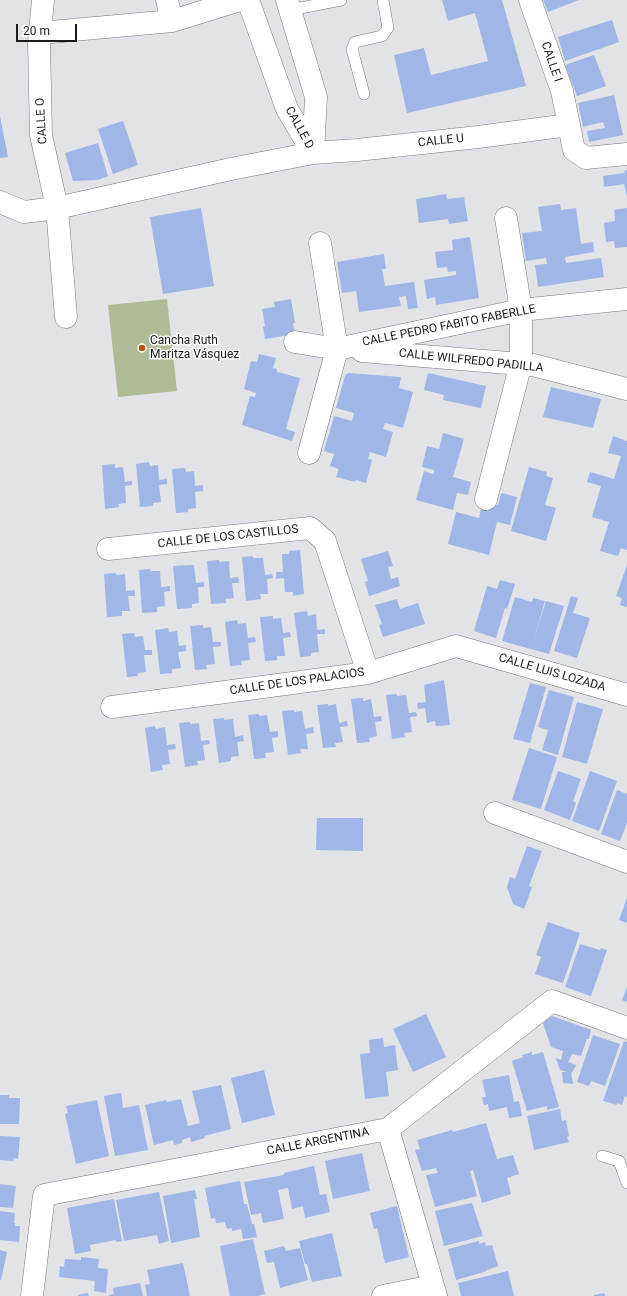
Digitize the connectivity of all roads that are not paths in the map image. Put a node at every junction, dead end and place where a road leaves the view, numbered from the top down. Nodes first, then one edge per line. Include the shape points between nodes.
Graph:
1 (43, 0) edge
2 (167, 0) edge
3 (240, 0) edge
4 (248, 0) edge
5 (341, 0) edge
6 (383, 0) edge
7 (530, 0) edge
8 (288, 5) edge
9 (172, 21) junction
10 (40, 33) junction
11 (364, 94) dead end
12 (569, 125) junction
13 (313, 153) junction
14 (627, 154) edge
15 (0, 202) edge
16 (57, 208) junction
17 (506, 218) dead end
18 (320, 243) dead end
19 (627, 299) edge
20 (521, 310) junction
21 (66, 317) dead end
22 (295, 342) dead end
23 (337, 348) junction
24 (521, 363) junction
25 (627, 389) edge
26 (309, 453) dead end
27 (486, 499) dead end
28 (108, 549) dead end
29 (477, 652) joint
30 (368, 673) junction
31 (627, 695) edge
32 (112, 707) dead end
33 (495, 814) dead end
34 (627, 862) edge
35 (627, 1028) edge
36 (388, 1129) junction
37 (602, 1156) dead end
38 (627, 1183) edge
39 (435, 1291) edge
40 (32, 1296) edge
41 (383, 1296) edge

1 - 10 street, CALLE O
2 - 9 street
3 - 9 street
4 - 13 street, CALLE D via 287,109
5 - 8 lane
6 - 11 lane via 388,28 382,36 355,42 352,49
7 - 12 street, CALLE I via 562,91
8 - 13 street, CALLE D via 316,97
9 - 10 street
10 - 16 street, CALLE O via 40,135
12 - 13 street, CALLE U via 478,137
12 - 14 street, CALLE I via 574,150 586,158
13 - 16 street, CALLE U
15 - 16 street, CALLE U via 24,212
16 - 21 street, CALLE O
17 - 20 street
18 - 23 street
19 - 20 street, CALLE PEDRO FABITO FABERLLE
20 - 23 street, CALLE PEDRO FABITO FABERLLE
20 - 24 street
22 - 23 street, CALLE PEDRO FABITO FABERLLE
23 - 24 street, CALLE WILFREDO PADILLA
23 - 26 street
24 - 25 street, CALLE WILFREDO PADILLA
24 - 27 street
28 - 30 street, CALLE DE LOS CASTILLOS via 310,528 325,541
29 - 30 street, CALLE DE LOS PALACIOS via 456,646
29 - 31 street, CALLE LUIS LOZADA
30 - 32 street, CALLE DE LOS PALACIOS
33 - 34 street
35 - 36 street, CALLE ARGENTINA via 552,1001
36 - 39 street
36 - 40 street, CALLE ARGENTINA via 44,1195
37 - 38 lane via 619,1161
39 - 41 street

